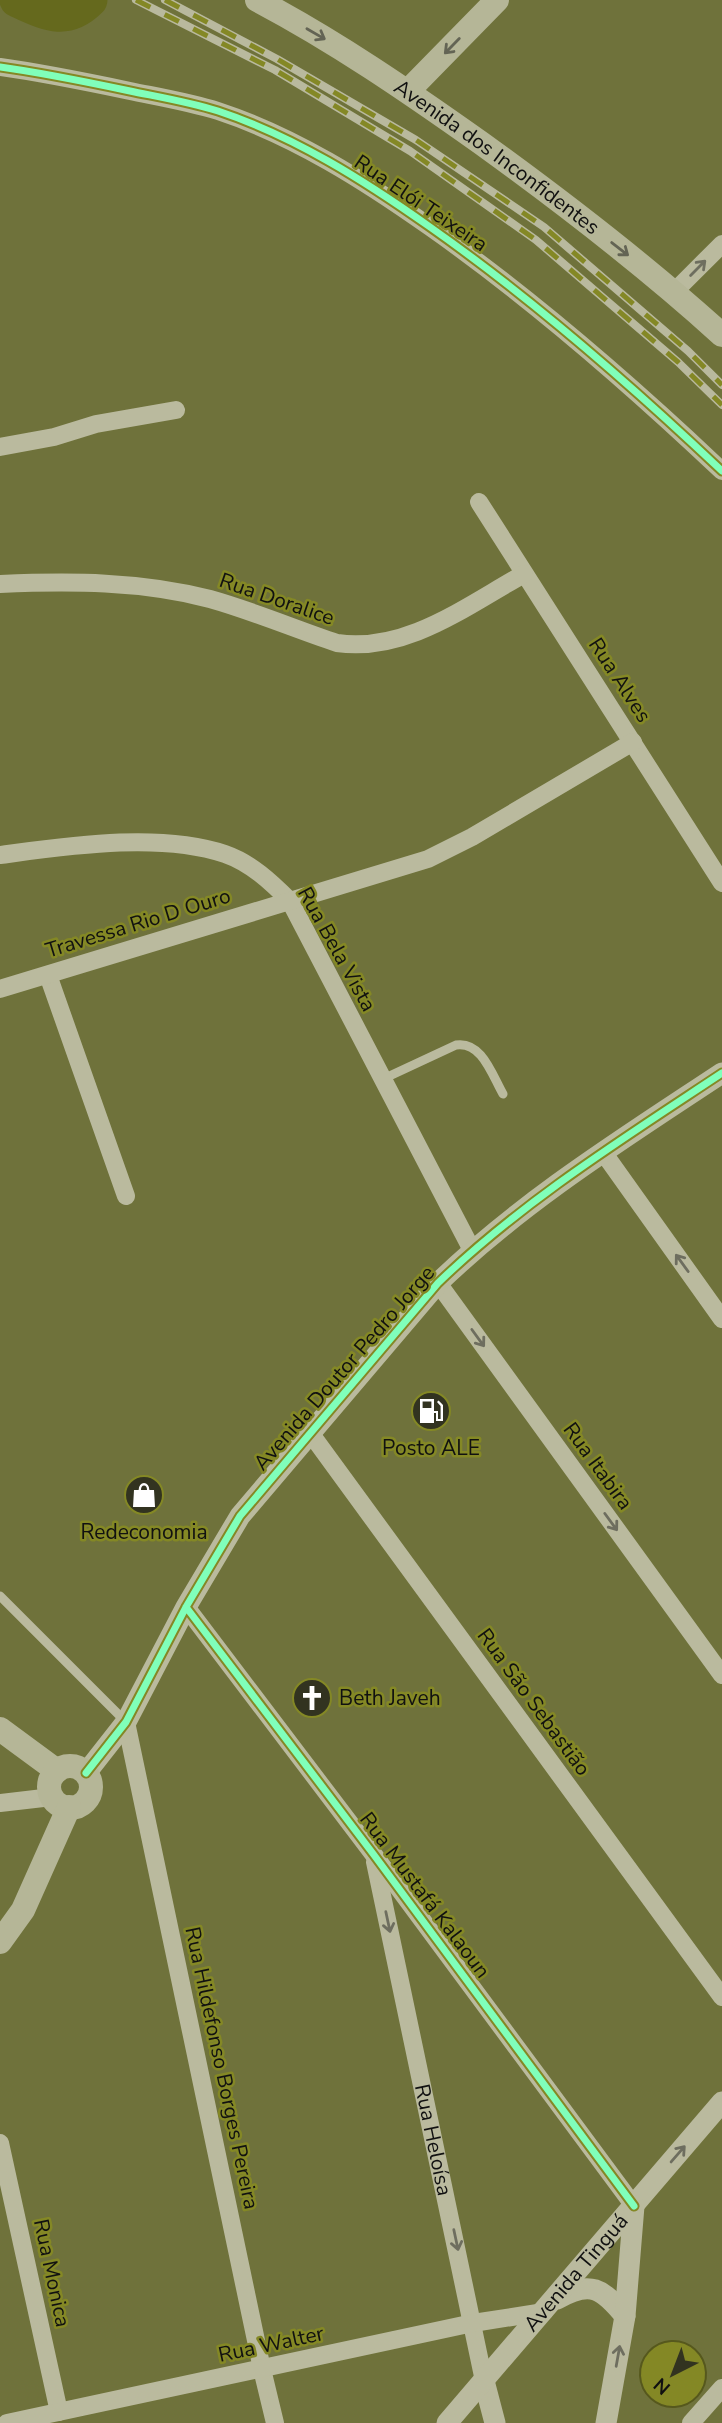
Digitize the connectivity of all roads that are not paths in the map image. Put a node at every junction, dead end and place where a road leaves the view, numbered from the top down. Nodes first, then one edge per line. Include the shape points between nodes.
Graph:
1 (257, 0) edge
2 (497, 0) edge
3 (0, 67) edge
4 (408, 91) junction
5 (722, 244) edge
6 (674, 292) junction
7 (722, 335) edge
8 (176, 410) dead end
9 (0, 447) edge
10 (722, 471) edge
11 (479, 502) dead end
12 (524, 573) junction
13 (0, 584) edge
14 (633, 742) junction
15 (0, 855) edge
16 (717, 863) edge
17 (722, 883) edge
18 (290, 901) junction
19 (48, 975) junction
20 (0, 989) edge
21 (722, 1073) edge
22 (382, 1080) junction
23 (503, 1094) dead end
24 (603, 1152) junction
25 (126, 1196) dead end
26 (472, 1250) junction
27 (438, 1283) junction
28 (722, 1319) edge
29 (311, 1434) junction
30 (0, 1596) edge
31 (186, 1607) junction
32 (722, 1675) edge
33 (126, 1722) junction
34 (0, 1729) edge
35 (57, 1771) junction
36 (86, 1773) junction
37 (61, 1802) junction
38 (0, 1803) edge
39 (374, 1855) junction
40 (0, 1942) edge
41 (722, 1997) edge
42 (722, 2102) edge
43 (0, 2143) edge
44 (634, 2206) junction
45 (549, 2306) junction
46 (625, 2316) junction
47 (473, 2323) junction
48 (261, 2369) junction
49 (484, 2381) junction
50 (722, 2388) edge
51 (59, 2412) junction
52 (7, 2423) edge
53 (275, 2423) edge
54 (447, 2423) edge
55 (495, 2423) edge
56 (607, 2423) edge
57 (691, 2423) edge

1 -> 4 main road, Avenida dos Inconfidentes
2 -> 4 main road
3 - 10 street, Rua Elói Teixeira via 217,111 267,131 362,181 522,295
4 -> 6 main road, Avenida dos Inconfidentes via 544,189
6 -> 5 street
6 - 7 main road, Avenida dos Inconfidentes
8 - 9 street
11 - 12 street, Rua Alves
12 - 13 street, Rua Doralice via 399,640 357,646 220,602 162,589 110,583
12 - 14 street, Rua Alves
14 - 16 street, Rua Alves
14 - 18 street, Travessa Rio D Ouro via 450,849 403,868
15 - 18 street, Rua Bela Vista via 70,846 169,843 225,855 249,866
16 - 17 street, Rua Alves
18 - 19 street, Travessa Rio D Ouro
18 - 22 street, Rua Bela Vista
19 - 20 street, Travessa Rio D Ouro
19 - 25 street
21 - 24 street, Avenida Doutor Pedro Jorge
22 - 23 lane via 463,1044 479,1052
22 - 26 street, Rua Bela Vista
24 - 26 street, Avenida Doutor Pedro Jorge
28 -> 24 street
26 - 27 street, Avenida Doutor Pedro Jorge
27 - 29 street, Avenida Doutor Pedro Jorge
27 -> 32 street, Rua Itabira
29 - 31 street, Avenida Doutor Pedro Jorge via 240,1516
29 - 41 street, Rua São Sebastião
30 - 33 lane
31 - 33 street, Avenida Doutor Pedro Jorge
31 - 39 street, Rua Mustafá Kalaoun
33 - 36 street, Avenida Doutor Pedro Jorge
33 - 48 street, Rua Hildefonso Borges Pereira
34 - 35 main road
35 - 36 main road via 72,1766
35 - 37 main road via 50,1783
36 - 37 main road via 89,1796 84,1803
37 - 38 street
37 - 40 main road via 23,1910
39 - 44 street, Rua Mustafá Kalaoun
39 -> 47 street, Rua Heloísa
44 -> 42 street, Avenida Tinguá
43 - 51 street, Rua Monica
44 - 45 street, Avenida Tinguá
44 - 46 street
45 - 46 street via 570,2291 589,2287 605,2294
45 - 47 street, Rua Walter
45 - 49 street, Avenida Tinguá
56 -> 46 street
47 - 48 street, Rua Walter
47 - 49 street, Rua Heloísa
48 - 51 street, Rua Walter
48 - 53 street, Rua Hildefonso Borges Pereira
49 - 54 street, Avenida Tinguá
49 - 55 street, Rua Heloísa
50 - 57 street
51 - 52 street, Rua Walter

